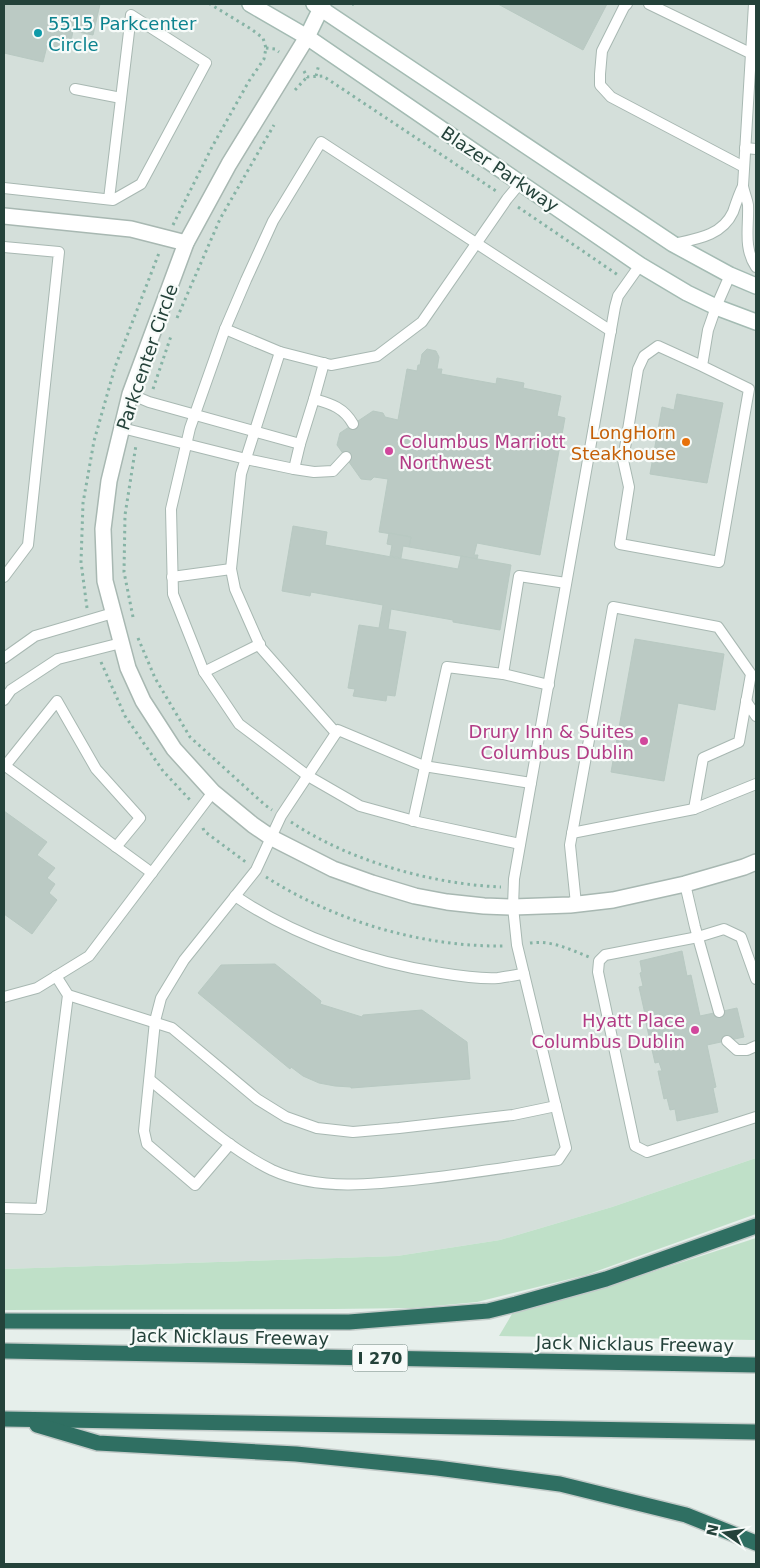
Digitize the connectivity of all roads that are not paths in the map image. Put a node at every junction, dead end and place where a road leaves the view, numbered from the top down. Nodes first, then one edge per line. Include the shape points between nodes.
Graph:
1 (250, 4) edge
2 (627, 4) edge
3 (649, 4) edge
4 (754, 4) edge
5 (319, 5) edge
6 (307, 37) junction
7 (750, 53) junction
8 (75, 90) dead end
9 (121, 98) junction
10 (745, 148) junction
11 (756, 149) edge
12 (744, 167) junction
13 (521, 182) junction
14 (743, 186) junction
15 (4, 188) edge
16 (109, 199) junction
17 (4, 216) edge
18 (186, 243) junction
19 (476, 243) junction
20 (673, 244) junction
21 (4, 247) edge
22 (640, 265) junction
23 (756, 267) edge
24 (730, 275) junction
25 (756, 286) edge
26 (716, 306) junction
27 (756, 322) edge
28 (226, 329) junction
29 (611, 331) junction
30 (280, 352) junction
31 (324, 363) junction
32 (702, 366) junction
33 (130, 394) junction
34 (314, 399) junction
35 (194, 416) junction
36 (353, 424) dead end
37 (122, 428) junction
38 (254, 433) junction
39 (186, 443) junction
40 (300, 444) junction
41 (346, 457) dead end
42 (246, 458) junction
43 (294, 468) junction
44 (231, 569) junction
45 (4, 577) edge
46 (172, 577) junction
47 (566, 583) junction
48 (113, 613) junction
49 (121, 643) junction
50 (260, 644) junction
51 (4, 658) edge
52 (204, 672) junction
53 (503, 674) junction
54 (549, 684) junction
55 (4, 700) edge
56 (746, 701) junction
57 (756, 716) edge
58 (336, 733) junction
59 (4, 765) edge
60 (424, 766) junction
61 (308, 776) junction
62 (531, 783) junction
63 (756, 784) edge
64 (213, 792) junction
65 (694, 809) junction
66 (413, 821) junction
67 (572, 833) junction
68 (272, 838) junction
69 (520, 844) junction
70 (116, 847) junction
71 (756, 862) edge
72 (152, 873) junction
73 (685, 884) junction
74 (235, 896) junction
75 (576, 904) junction
76 (513, 907) junction
77 (698, 937) junction
78 (524, 974) junction
79 (56, 976) junction
80 (756, 979) edge
81 (68, 995) junction
82 (4, 997) edge
83 (719, 1012) dead end
84 (155, 1021) junction
85 (727, 1041) dead end
86 (756, 1046) edge
87 (150, 1080) junction
88 (556, 1106) junction
89 (756, 1118) edge
90 (230, 1144) junction
91 (4, 1208) edge
92 (756, 1226) edge
93 (4, 1321) edge
94 (4, 1351) edge
95 (756, 1365) edge
96 (11, 1419) edge
97 (756, 1432) edge
98 (756, 1543) edge

1 - 6 street, Blazer Parkway
2 - 12 lane via 602,51 600,85 611,97
3 - 7 lane
4 - 7 lane
5 - 6 street, Parkcenter Circle
5 - 20 street, Blazer Parkway
6 - 13 street, Blazer Parkway
6 - 18 street, Parkcenter Circle via 229,164
7 - 10 lane
8 - 9 lane
9 - 16 lane
9 - 16 lane via 131,15 206,63 141,184 113,200
10 - 11 lane
10 - 12 lane
12 - 14 lane
13 - 19 lane
13 - 22 street, Blazer Parkway
14 - 20 lane via 725,224 705,237
14 - 23 lane via 748,204 748,244
15 - 16 lane
17 - 18 street via 131,229
18 - 33 street, Parkcenter Circle
19 - 28 lane via 320,142 273,221
19 - 29 lane
19 - 31 lane via 422,322 377,356 331,365
20 - 24 street, Blazer Parkway
21 - 45 lane via 59,252 28,545
22 - 26 street, Blazer Parkway
22 - 29 lane via 618,296
24 - 25 street, Blazer Parkway
24 - 26 lane
26 - 27 street, Blazer Parkway
26 - 32 lane
28 - 30 lane
28 - 35 lane
29 - 47 lane
30 - 31 lane
30 - 38 lane
31 - 34 lane
32 - 32 lane via 749,389 719,562 620,544 629,487 623,460 638,369 644,356 658,346
33 - 35 lane
33 - 37 street, Parkcenter Circle
34 - 36 lane via 332,403 348,415
34 - 40 lane
35 - 38 lane
35 - 39 lane
37 - 39 lane
37 - 48 street, Parkcenter Circle via 108,481 103,529 104,581
38 - 40 lane
38 - 42 lane
39 - 42 lane
39 - 46 lane via 171,509
40 - 43 lane
41 - 43 lane via 333,471
42 - 43 lane
42 - 44 lane via 241,474
44 - 46 lane
44 - 50 lane via 235,589
46 - 52 lane via 173,594
47 - 53 lane via 519,576
47 - 54 lane
48 - 49 street, Parkcenter Circle
48 - 51 lane via 35,636
49 - 55 lane via 58,659 11,690
49 - 64 street, Parkcenter Circle via 143,701 174,749
50 - 52 lane
50 - 58 lane
52 - 61 lane via 239,724
53 - 54 lane
53 - 60 lane via 447,667
54 - 62 lane
56 - 57 lane
56 - 65 lane via 739,742 702,758
56 - 67 lane via 751,674 718,627 614,607
58 - 60 lane via 338,730
58 - 61 lane
59 - 70 lane
59 - 70 lane via 57,700 96,769 140,818
60 - 62 lane
60 - 66 lane
61 - 66 lane via 360,806
61 - 68 lane
62 - 69 lane
63 - 65 lane
64 - 68 street, Parkcenter Circle
64 - 72 lane
65 - 67 lane
66 - 69 lane
67 - 75 lane via 570,845
68 - 74 lane via 256,870
68 - 76 street, Parkcenter Circle via 333,869 398,891 448,902
69 - 76 lane
70 - 72 lane
71 - 73 street, Parkcenter Circle
72 - 79 lane via 89,956
73 - 75 street, Parkcenter Circle via 613,900
73 - 77 lane
74 - 78 lane via 255,910 303,933 379,960 462,977 497,978
74 - 84 lane via 184,960 161,998
75 - 76 street, Parkcenter Circle
76 - 78 lane
77 - 80 lane via 724,929 741,937
77 - 83 lane
77 - 89 lane via 605,955 599,961 598,972 635,1146 648,1152
78 - 88 lane
79 - 81 lane
79 - 82 lane via 37,988
81 - 84 lane
81 - 91 lane via 41,1209
84 - 87 lane
84 - 88 lane via 172,1028 257,1099 286,1117 317,1128 353,1132 399,1128 513,1115
85 - 86 lane via 737,1050
87 - 90 lane
87 - 90 lane via 144,1130 146,1144 194,1185
88 - 90 lane via 566,1148 558,1160 464,1174 342,1184 303,1180 272,1170
92 - 93 highway via 606,1279 488,1311 349,1322
94 - 95 highway, Jack Nicklaus Freeway / I 270
96 - 97 highway
96 - 98 highway via 98,1443 296,1454 560,1484 686,1516

